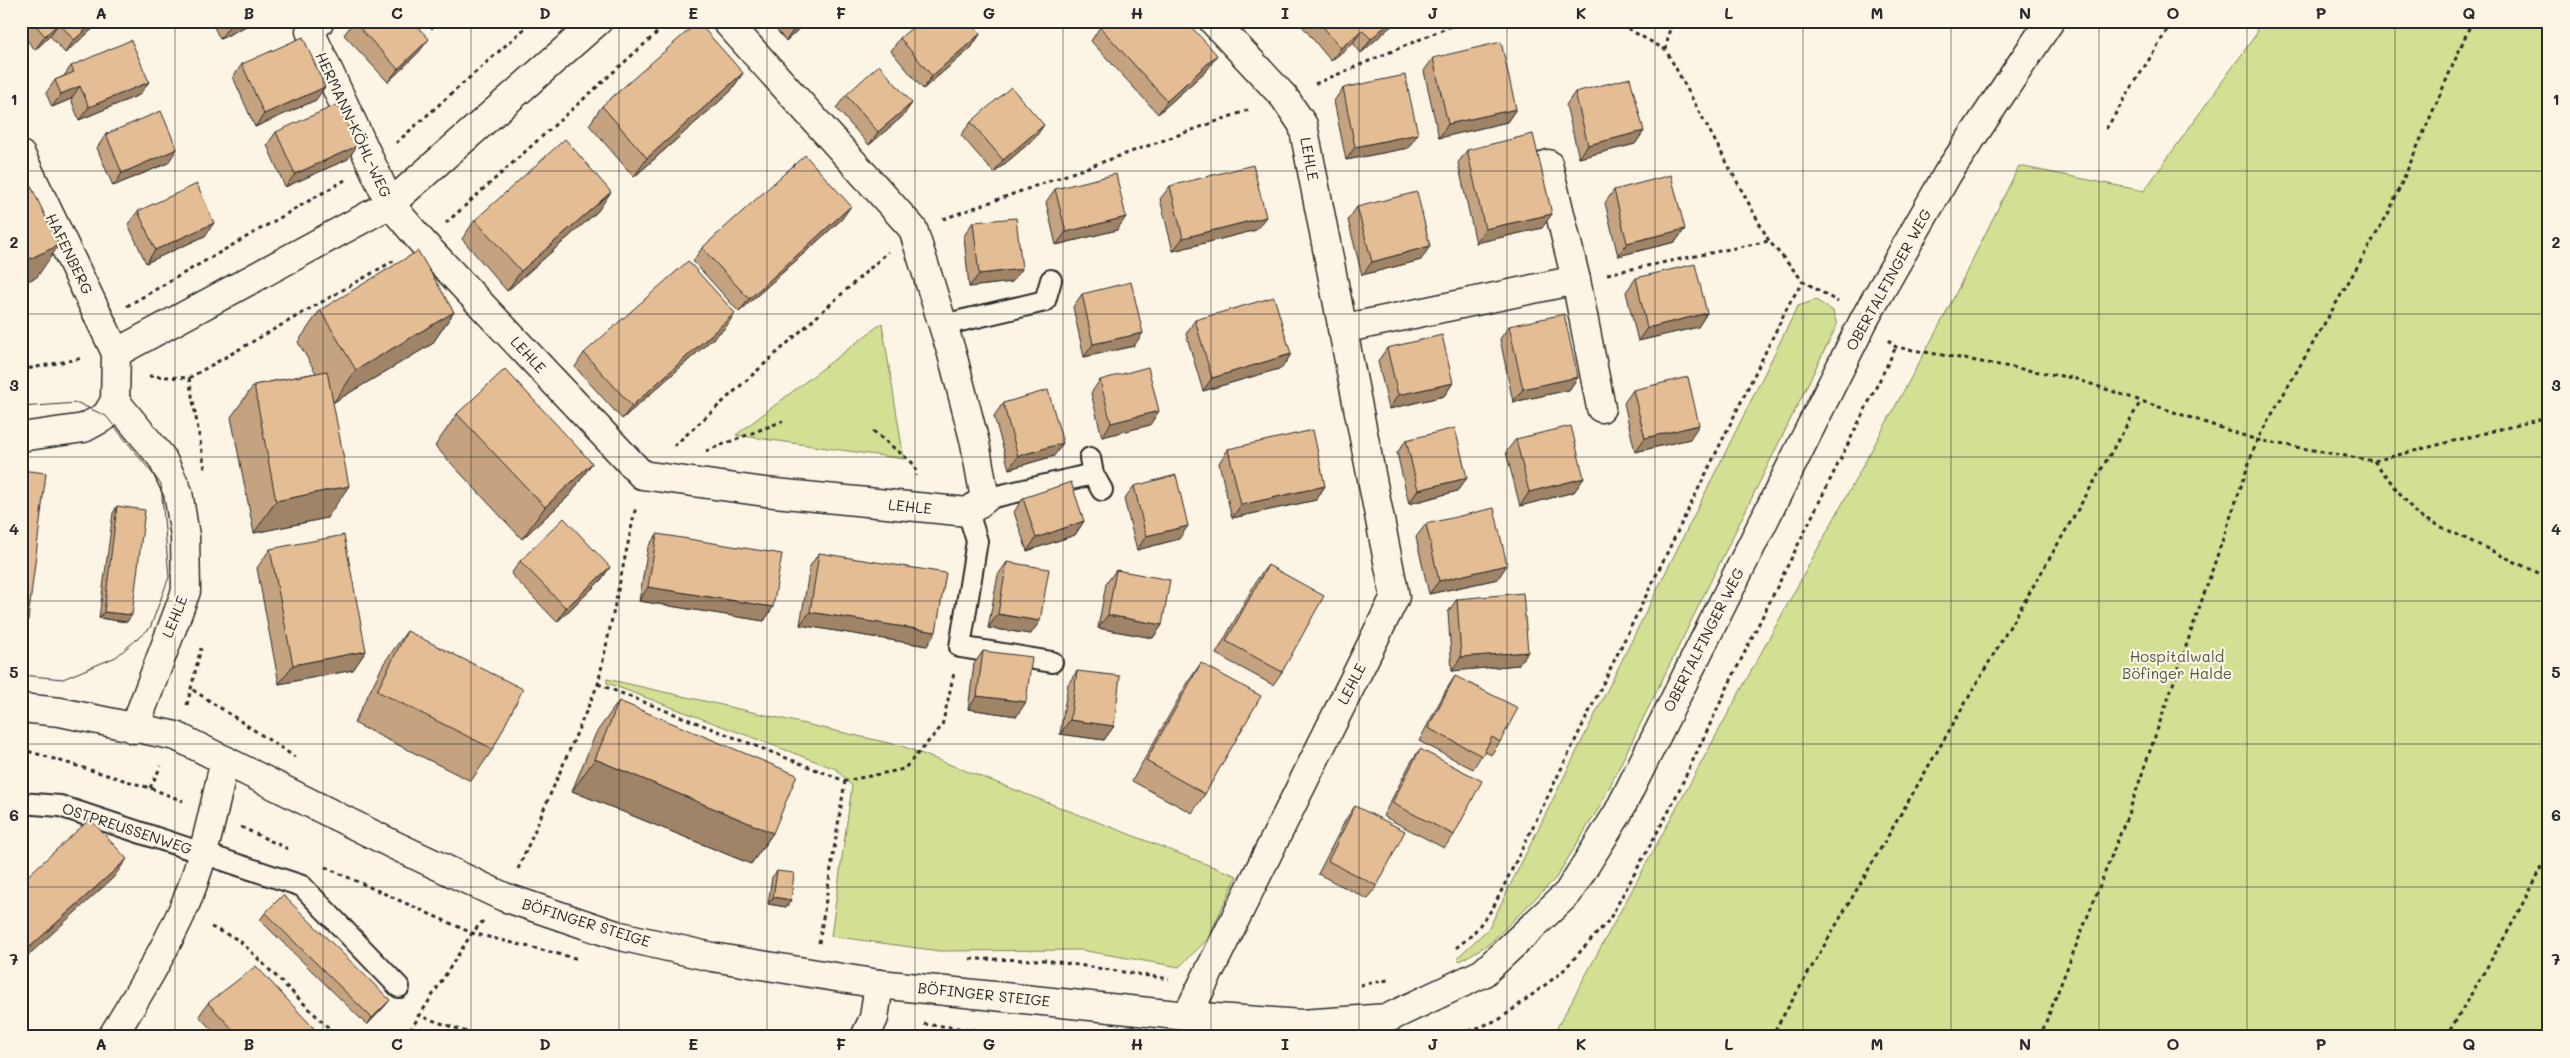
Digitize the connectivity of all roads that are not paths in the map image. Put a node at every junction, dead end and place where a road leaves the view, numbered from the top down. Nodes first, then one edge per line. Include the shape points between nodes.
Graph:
1 (320, 21) edge
2 (598, 21) edge
3 (726, 21) edge
4 (1213, 21) edge
5 (2050, 21) edge
6 (21, 155) edge
7 (1548, 164) dead end
8 (390, 204) junction
9 (1052, 280) dead end
10 (1576, 280) junction
11 (943, 324) junction
12 (1342, 328) junction
13 (116, 353) junction
14 (115, 401) junction
15 (1601, 408) dead end
16 (21, 437) edge
17 (1095, 474) dead end
18 (977, 506) junction
19 (1052, 662) dead end
20 (21, 708) edge
21 (134, 729) junction
22 (225, 760) junction
23 (21, 803) edge
24 (203, 854) junction
25 (879, 984) junction
26 (399, 987) dead end
27 (1187, 1016) junction
28 (112, 1037) edge
29 (865, 1037) edge

1 - 8 street, HERMANN-KÖHL-WEG via 310,30
2 - 8 street
3 - 11 street via 913,229
4 - 12 street, LEHLE via 1284,98 1303,125
5 - 27 street, OBERTALFINGER WEG via 1948,174 1865,318 1618,813 1568,893 1483,973 1388,1018 1301,1024
6 - 13 street, HAFENBERG
7 - 10 street
8 - 13 street
8 - 18 street, LEHLE via 642,475 918,509
9 - 11 lane via 1045,301
10 - 12 street
10 - 15 street
11 - 18 street via 975,444
12 - 27 street, LEHLE via 1395,597
13 - 14 street
14 - 16 street via 106,416 84,428
14 - 21 street, LEHLE via 162,458 178,492 185,536 186,591
17 - 18 lane
18 - 19 lane via 977,541 960,647
20 - 21 street, BÖFINGER STEIGE via 60,712
21 - 22 street, BÖFINGER STEIGE via 176,736
22 - 24 street, OSTPREUSSENWEG
22 - 25 street, BÖFINGER STEIGE via 394,846 504,897 616,935 712,957
23 - 24 lane, OSTPREUSSENWEG via 60,806
24 - 26 lane via 302,886
24 - 28 street, OSTPREUSSENWEG via 182,913 144,986
25 - 27 street, BÖFINGER STEIGE
25 - 29 street via 874,1018

